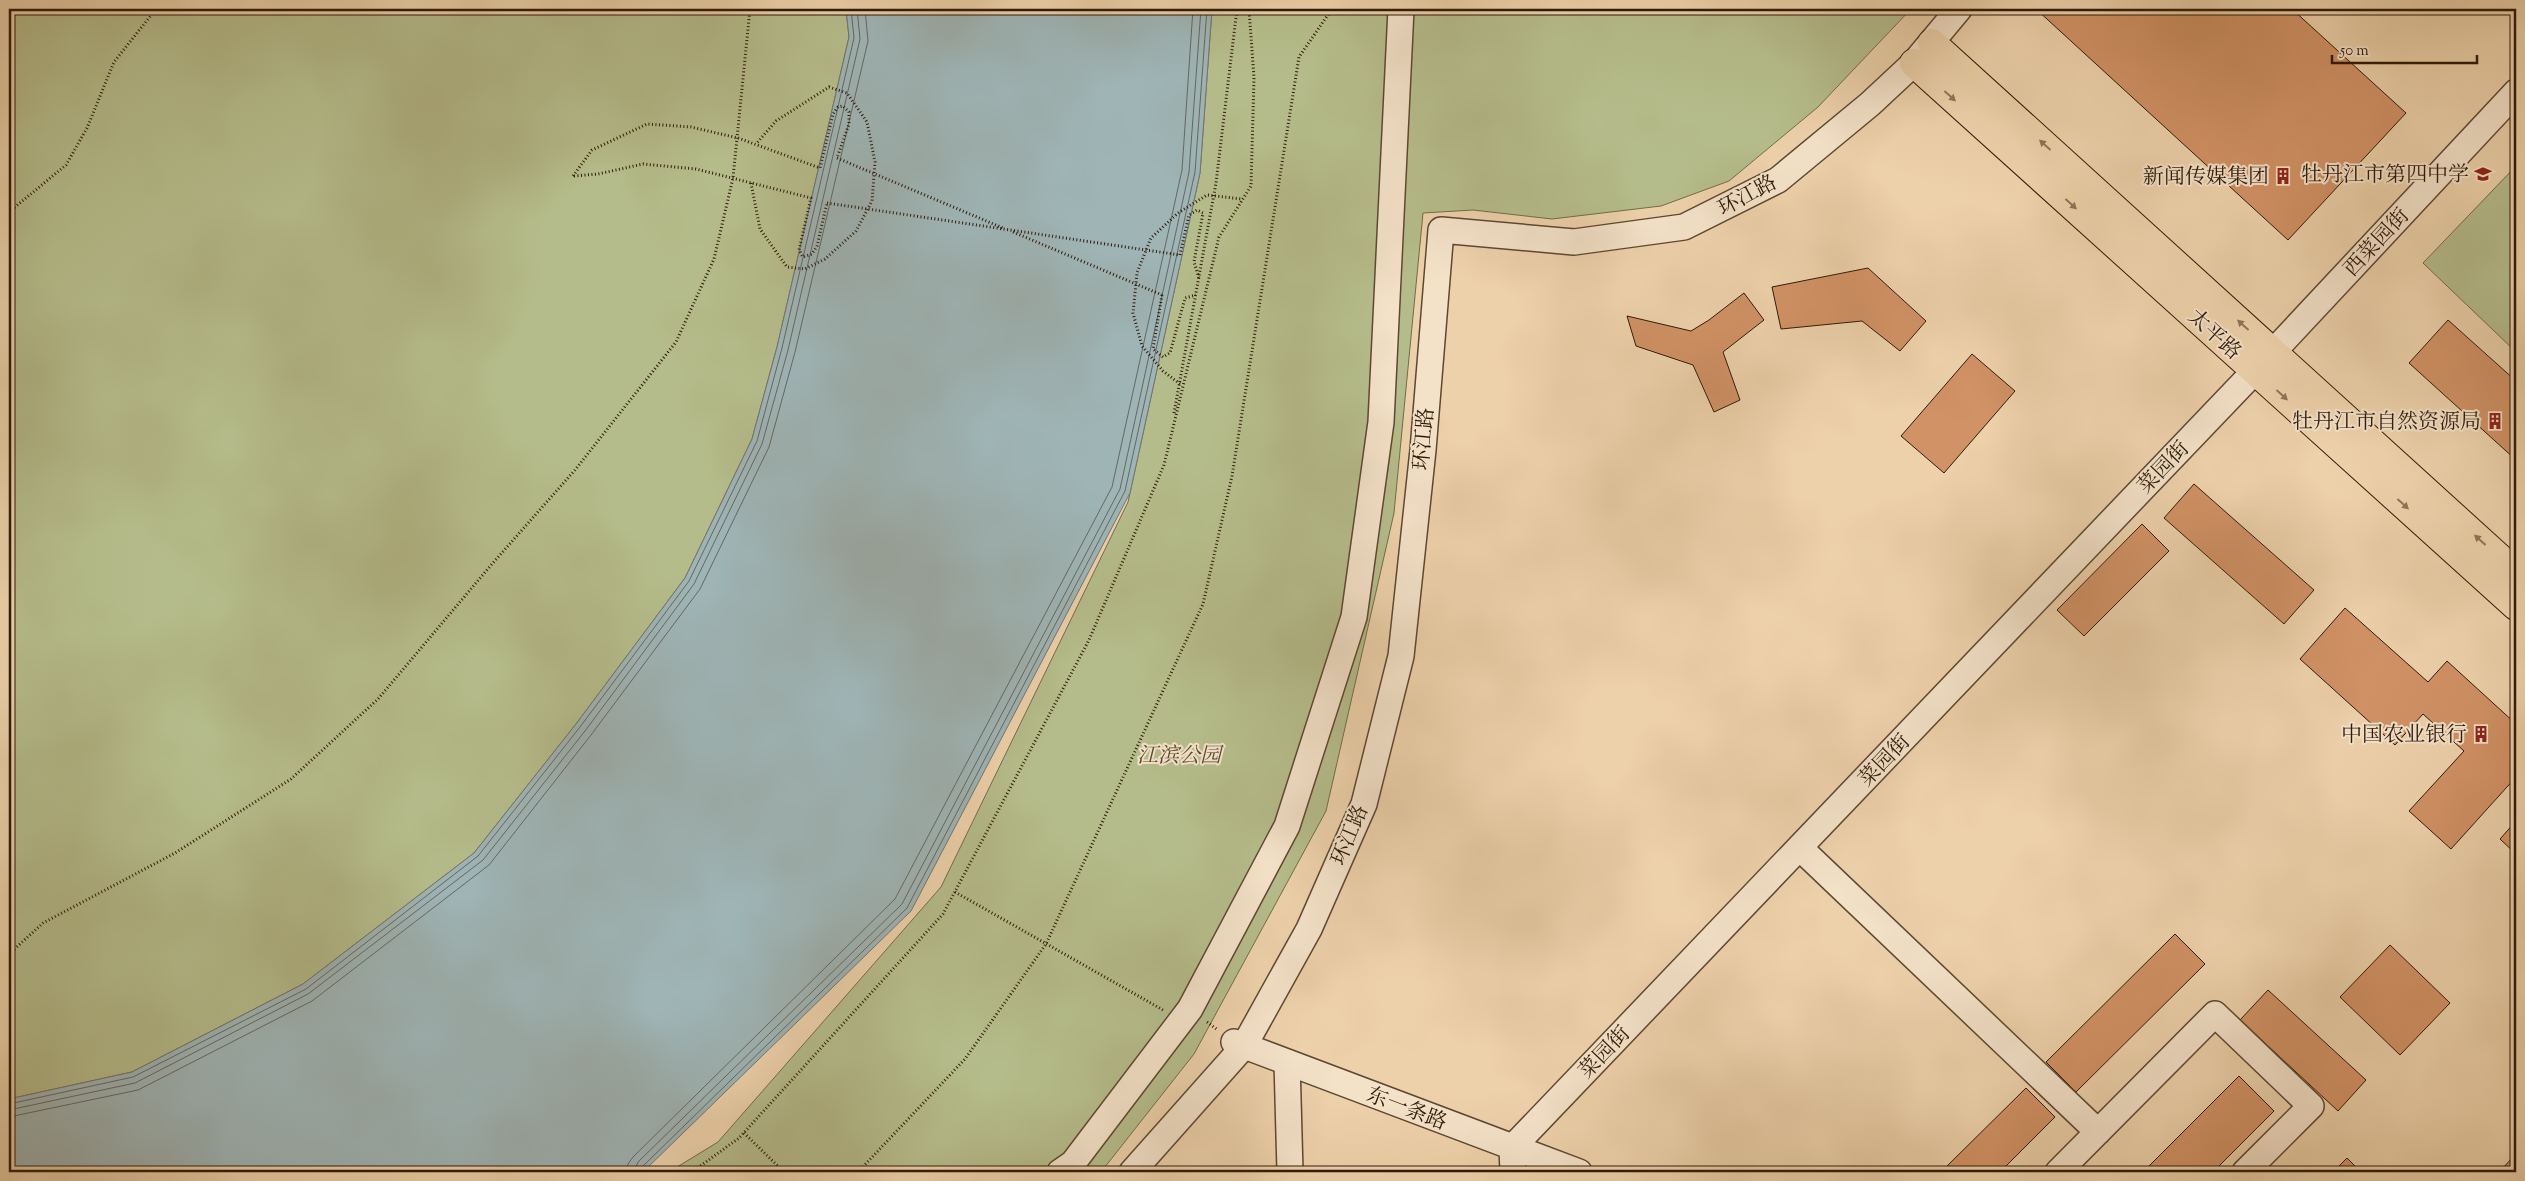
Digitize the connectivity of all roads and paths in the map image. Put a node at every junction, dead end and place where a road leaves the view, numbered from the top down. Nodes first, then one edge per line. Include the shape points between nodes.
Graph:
1 (156, 9) edge
2 (750, 9) edge
3 (1237, 9) edge
4 (1249, 9) edge
5 (1332, 9) edge
6 (1401, 9) edge
7 (1959, 9) edge
8 (1932, 43) junction
9 (1914, 63) junction
10 (2516, 92) edge
11 (738, 138) junction
12 (756, 144) junction
13 (733, 178) junction
14 (751, 183) junction
15 (1242, 199) junction
16 (9, 212) edge
17 (1007, 230) junction
18 (1199, 278) junction
19 (1196, 295) junction
20 (2264, 361) junction
21 (1183, 386) junction
22 (1168, 448) junction
23 (2516, 573) edge
24 (2516, 606) edge
25 (1800, 848) junction
26 (955, 892) junction
27 (1046, 944) junction
28 (9, 954) edge
29 (1186, 1014) junction
30 (1239, 1044) junction
31 (1287, 1062) junction
32 (2098, 1132) junction
33 (744, 1133) junction
34 (1512, 1160) edge
35 (1286, 1169) edge
36 (692, 1172) edge
37 (784, 1172) edge
38 (858, 1172) edge
39 (1060, 1172) edge
40 (1132, 1172) edge
41 (1579, 1172) edge
42 (2058, 1172) edge
43 (2246, 1172) edge

1 - 16 path via 114,62 66,165
2 - 11 path
3 - 18 path via 1216,183
4 - 15 path via 1254,78 1251,186
5 - 27 path via 1299,57 1232,476 1203,604
6 - 29 street via 1381,422 1354,617 1288,826
7 - 8 street, 环江路
8 - 9 street, 环江路
20 -> 8 main road, 太平路
9 -> 20 main road, 太平路
9 - 30 street, 环江路 via 1778,180 1684,227 1574,242 1441,230 1423,450 1401,656 1364,804 1310,929
10 - 20 street, 西菜园街
11 - 12 path
11 - 13 path
11 - 13 path via 691,127 647,124 592,150 573,176 643,164 696,169
12 - 14 path via 776,121 829,87 847,93 867,122 875,162 872,201 856,231 825,259 805,269 787,267 760,229
12 - 17 path, bridge via 820,168 833,114 843,106 849,112 849,124 837,158
13 - 14 path
13 - 28 path via 714,259 676,342 575,470 378,699 291,779 176,853 44,923
14 - 17 path, bridge via 811,198 799,250 803,256 812,254 817,246 827,203
15 - 21 path via 1219,237
15 - 21 path via 1207,195 1178,213 1151,238 1136,273 1133,312 1142,346 1163,371
17 - 18 path, bridge via 1180,255 1189,215 1197,210 1203,213 1194,262
17 - 19 path, bridge via 1162,295 1153,349 1164,357 1170,353 1185,298
18 - 19 path
19 - 22 path
23 -> 20 main road, 太平路
20 -> 24 main road, 太平路
20 - 25 street, 菜园街
21 - 22 path
22 - 26 path via 1164,465 1089,640
25 - 32 street
25 - 34 street, 菜园街
26 - 27 path
26 - 33 path via 943,914
27 - 29 path
27 - 38 path via 965,1059
29 - 30 path
29 - 39 street via 1073,1163
30 - 31 street, 东一条路
30 - 40 street, 环江路
31 - 34 street, 东一条路
31 - 35 street
32 - 42 street
32 - 43 street via 2215,1014 2311,1106
33 - 36 path
33 - 37 path
34 - 41 street, 东一条路

